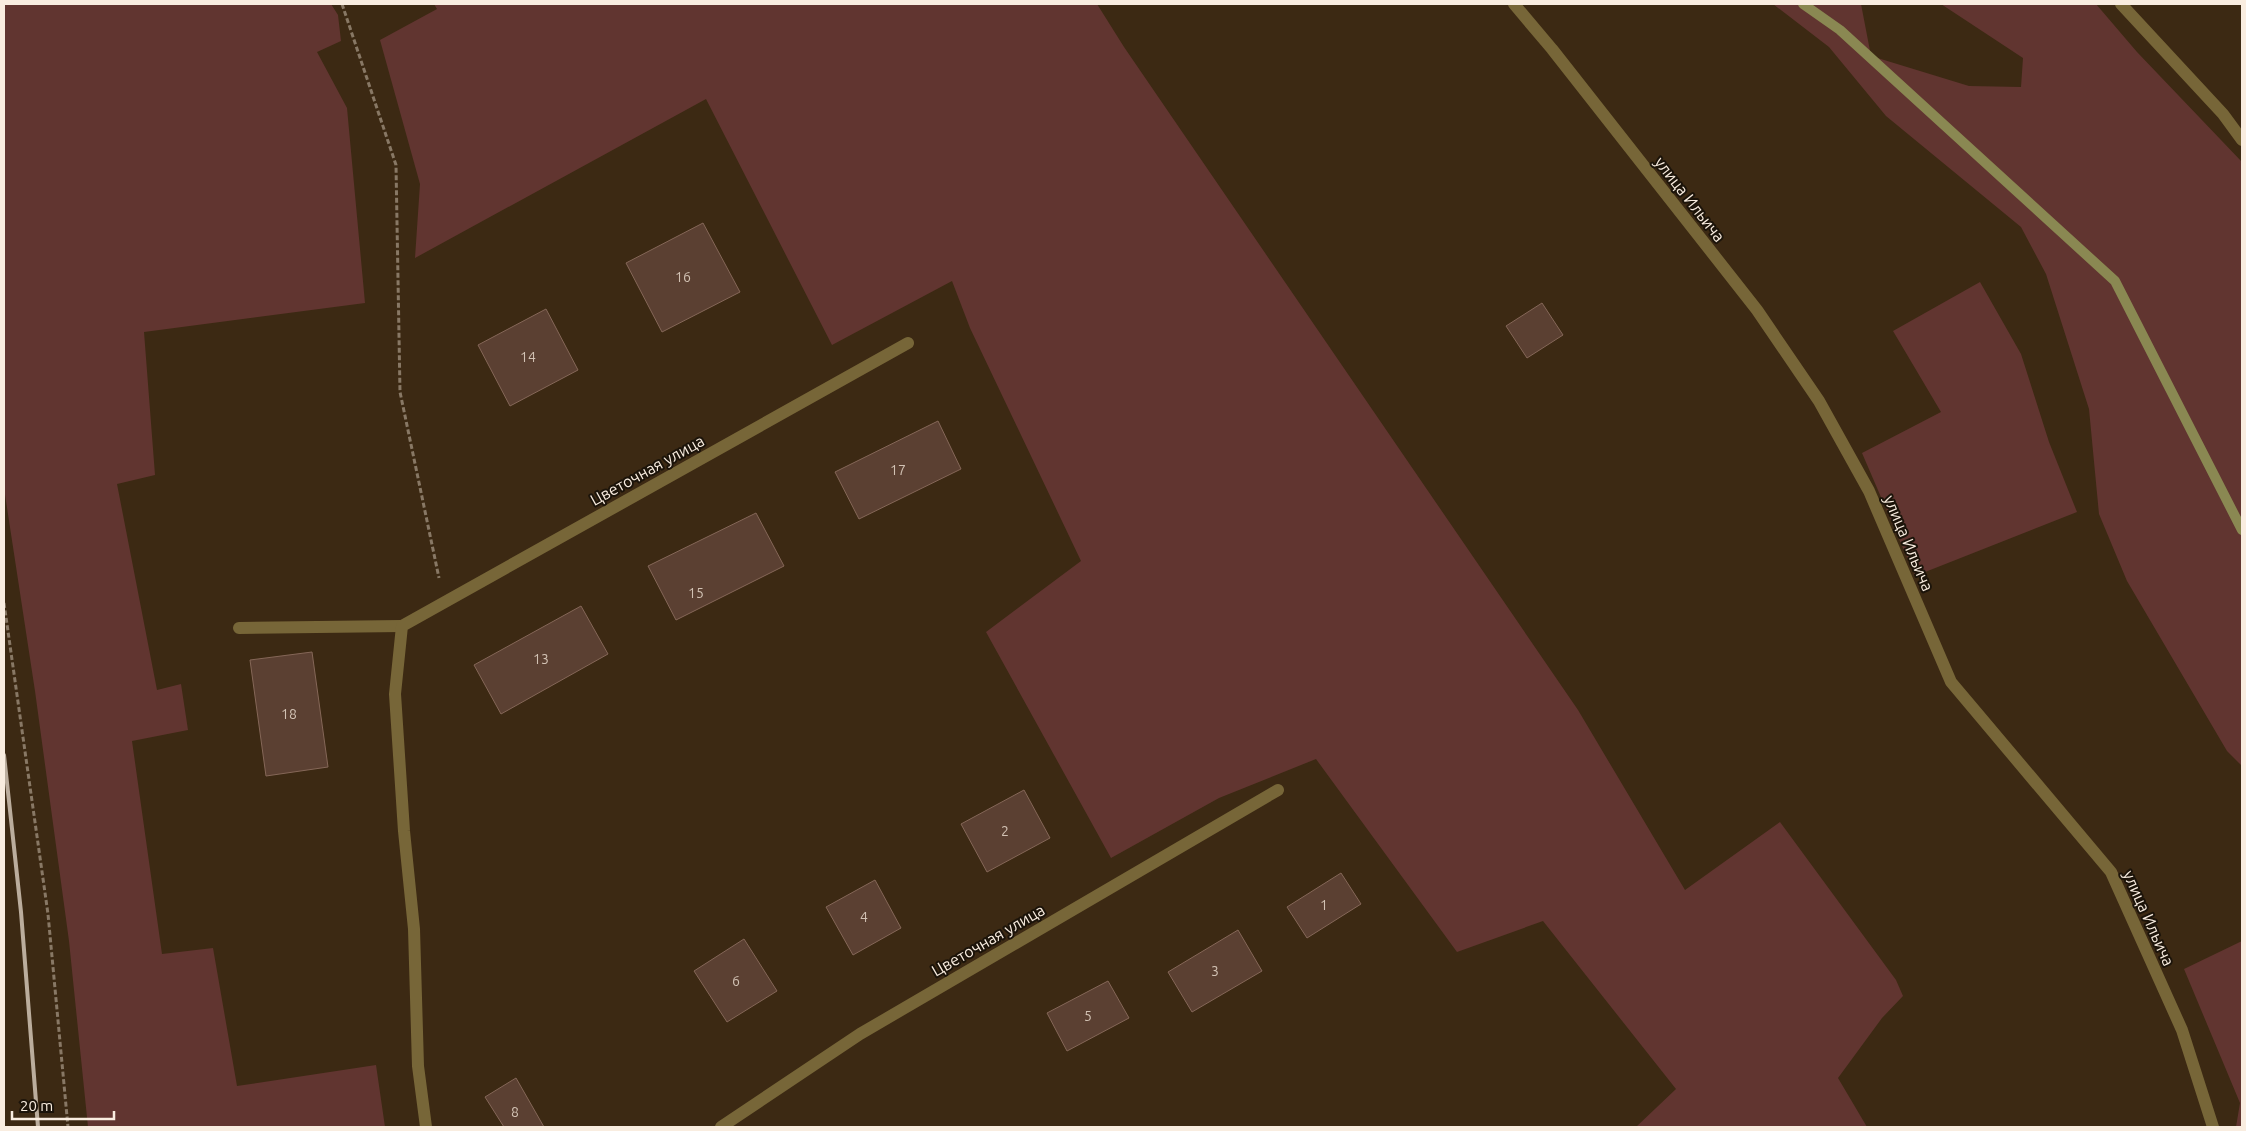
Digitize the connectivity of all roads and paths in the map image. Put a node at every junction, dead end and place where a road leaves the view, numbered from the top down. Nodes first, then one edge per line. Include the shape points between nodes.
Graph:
1 (342, 4) edge
2 (1514, 4) edge
3 (2121, 4) edge
4 (2242, 140) edge
5 (908, 343) dead end
6 (4, 603) edge
7 (444, 603) junction
8 (402, 626) junction
9 (240, 628) dead end
10 (1278, 790) dead end
11 (68, 1127) edge
12 (426, 1127) edge
13 (721, 1127) edge
14 (2213, 1127) edge

1 - 7 path via 396,165 400,392
2 - 14 street, улица Ильича via 1757,310 1819,400 1869,491 1952,682 2111,872 2182,1030
3 - 4 street via 2223,114
5 - 7 street, Цветочная улица
6 - 11 path via 48,914
7 - 8 street, Цветочная улица
8 - 9 street
8 - 12 street via 395,694 414,929 418,1066
10 - 13 street, Цветочная улица via 860,1034

